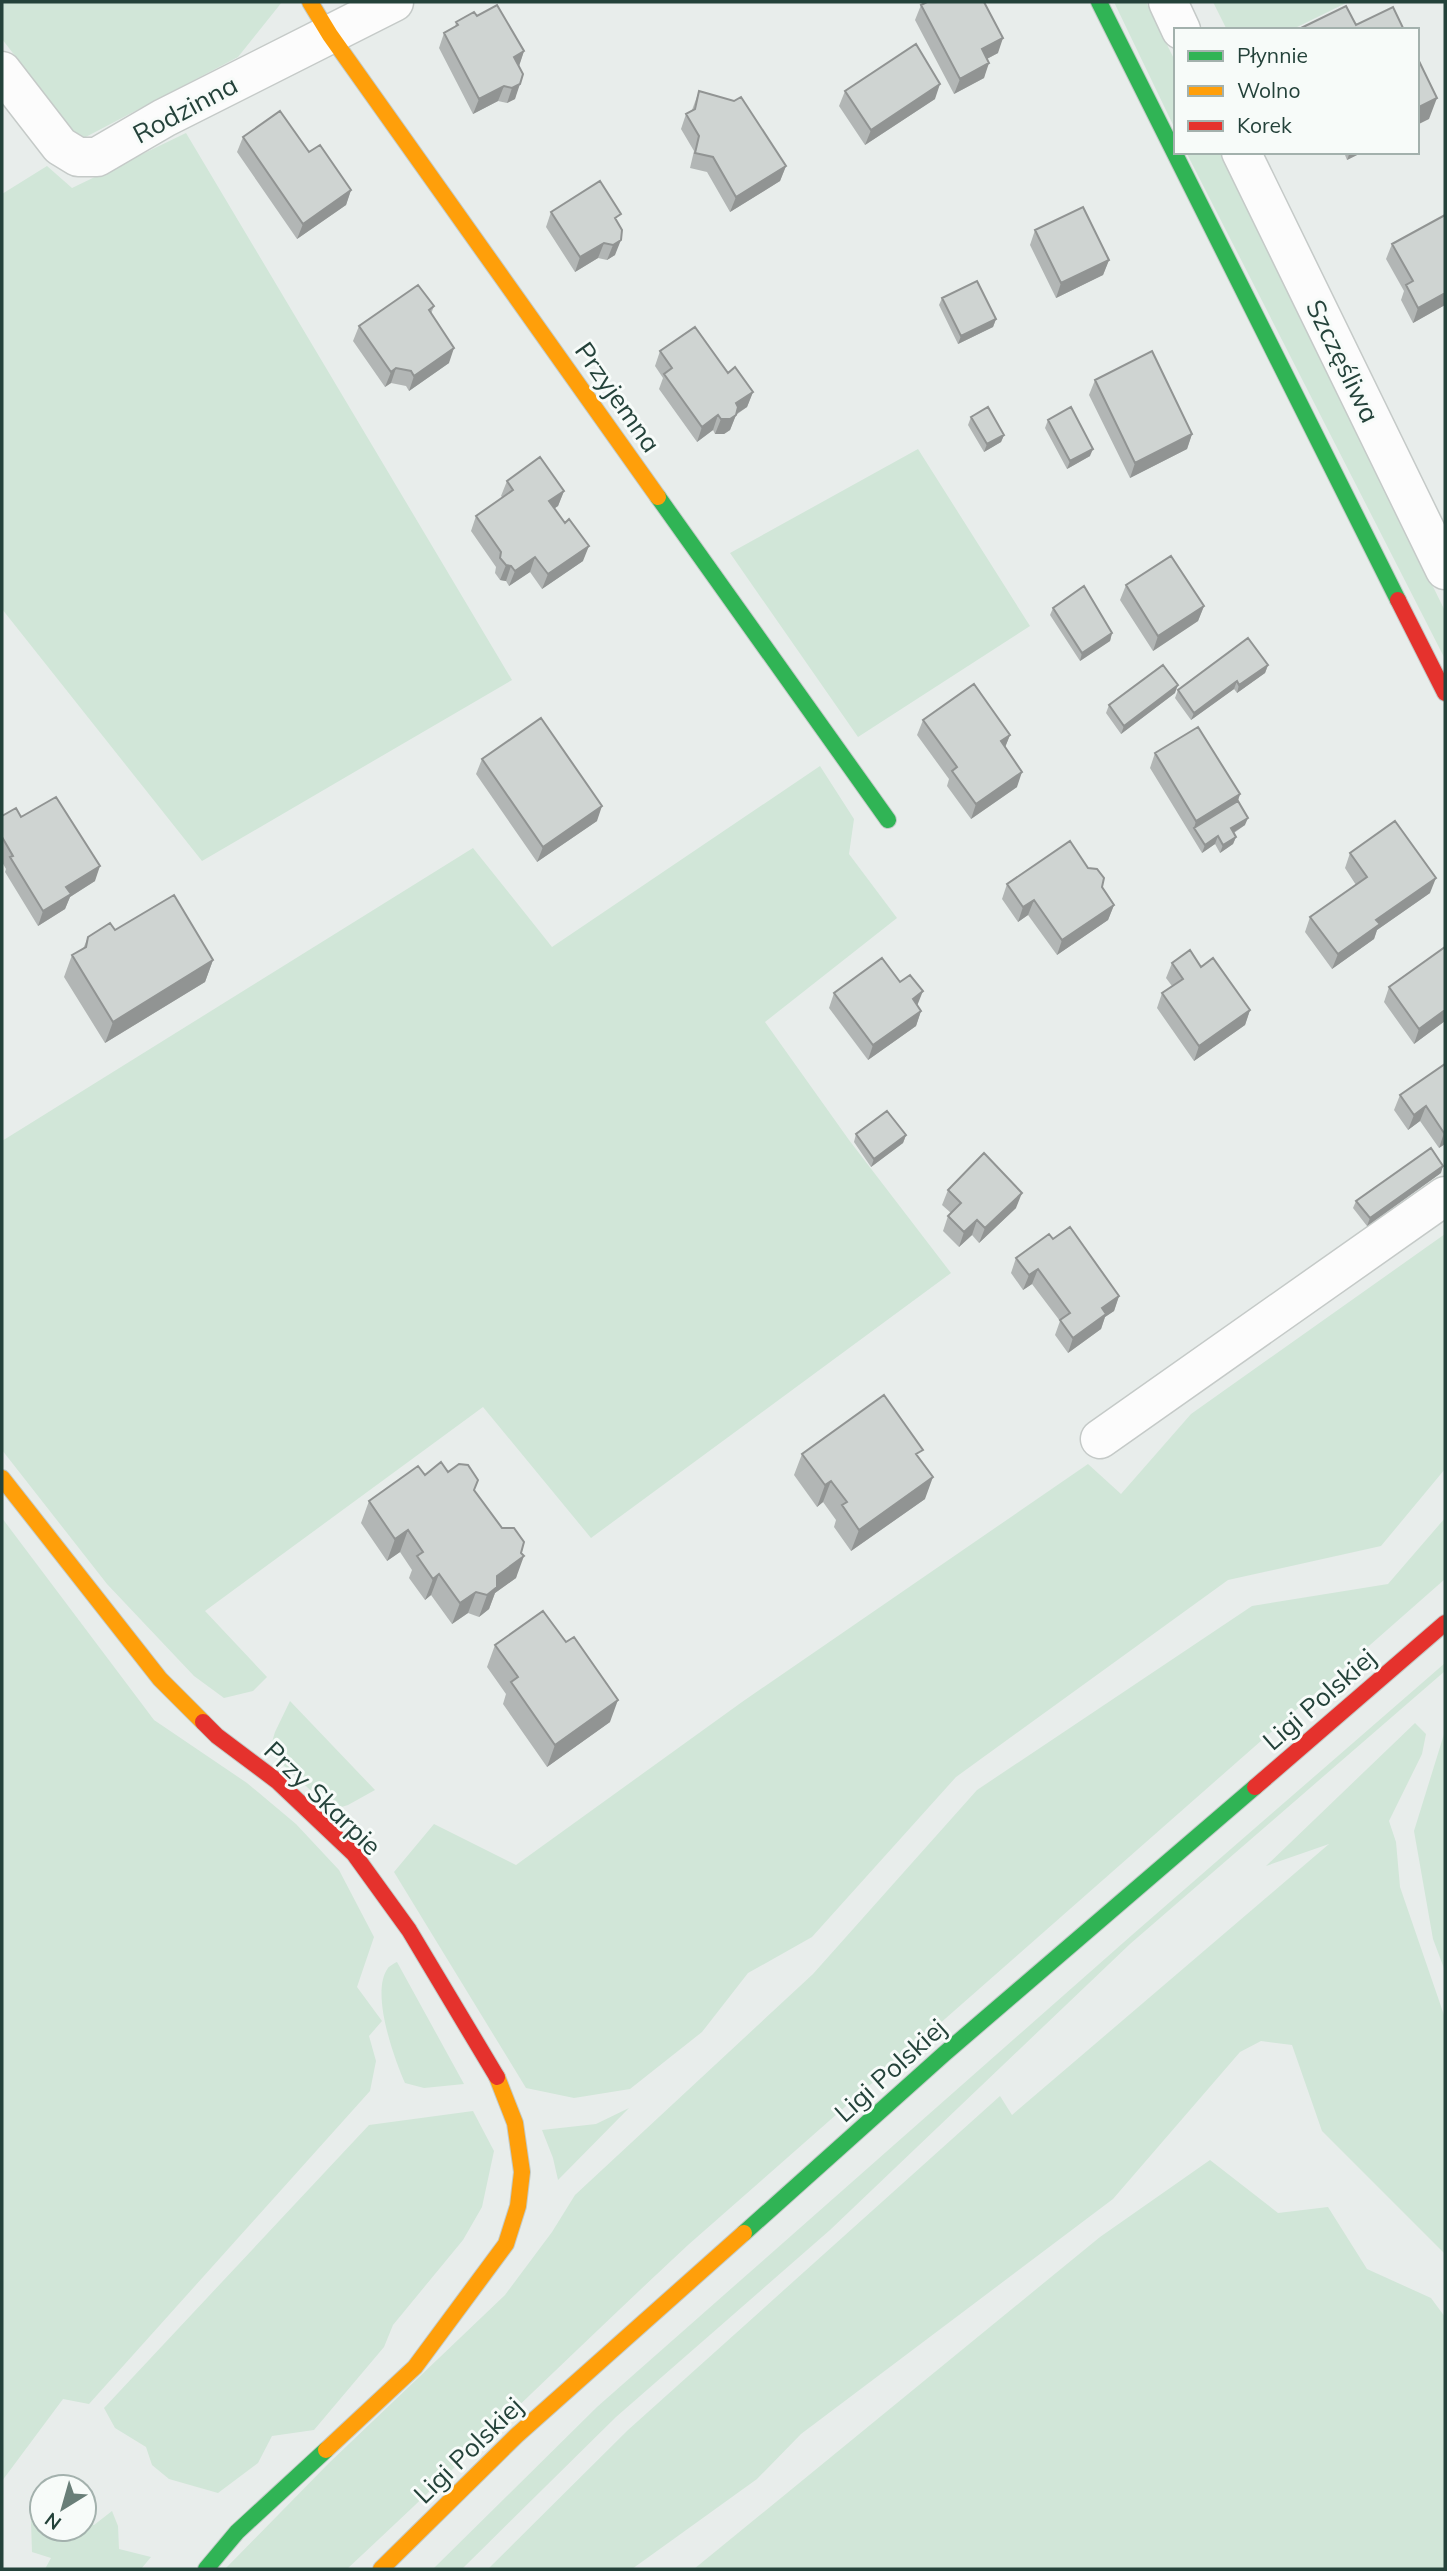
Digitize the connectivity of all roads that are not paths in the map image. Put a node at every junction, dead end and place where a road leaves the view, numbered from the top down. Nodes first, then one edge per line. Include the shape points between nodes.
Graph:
1 (310, 2) edge
2 (394, 2) edge
3 (1099, 2) edge
4 (1168, 2) edge
5 (1180, 28) edge
6 (330, 35) junction
7 (2, 71) edge
8 (1174, 152) edge
9 (1175, 154) edge
10 (1242, 154) edge
11 (1445, 570) edge
12 (1445, 693) edge
13 (888, 820) dead end
14 (1445, 1196) edge
15 (1100, 1439) dead end
16 (2, 1478) edge
17 (1445, 1623) edge
18 (206, 2569) edge
19 (381, 2569) edge

1 - 6 street, Przyjemna
2 - 6 street, Rodzinna
3 - 8 street
4 - 5 street
6 - 7 street, Rodzinna via 97,157 78,157 60,146
6 - 13 street, Przyjemna
9 - 12 street
10 - 11 street, Szczęśliwa
14 - 15 street
16 - 18 street, Przy Skarpie via 160,1679 217,1736 277,1781 354,1854 409,1930 497,2077 515,2123 522,2172 506,2244 415,2367 237,2532
17 - 19 street, Ligi Polskiej via 881,2110 516,2435

